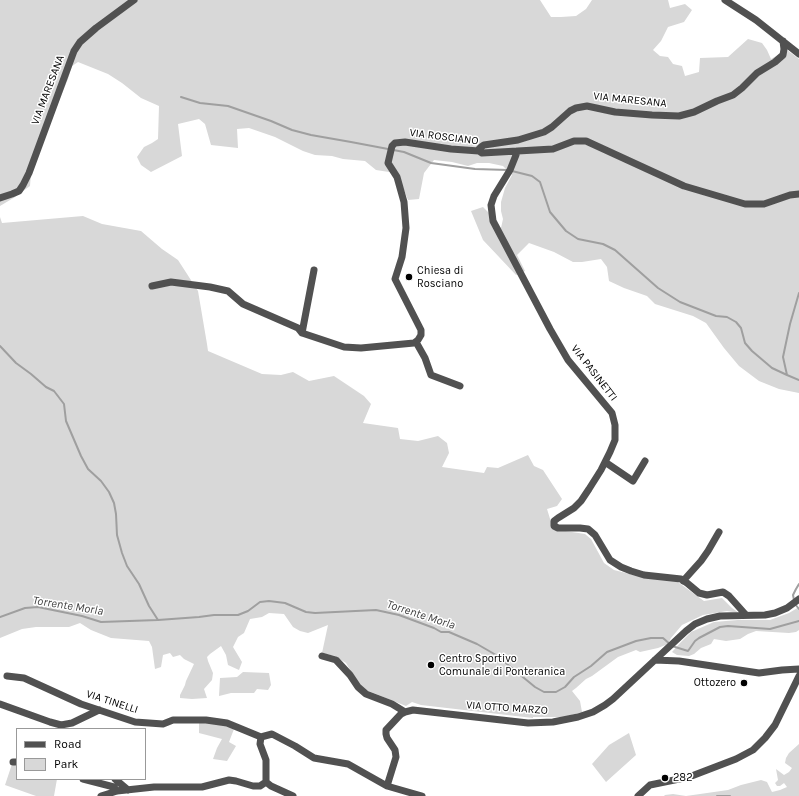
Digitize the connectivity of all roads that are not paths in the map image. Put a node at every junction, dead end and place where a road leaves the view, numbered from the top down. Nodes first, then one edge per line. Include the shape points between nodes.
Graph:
1 (134, 0) edge
2 (725, 0) edge
3 (783, 41) junction
4 (799, 54) edge
5 (479, 151) junction
6 (517, 151) junction
7 (799, 194) edge
8 (0, 198) edge
9 (314, 270) dead end
10 (152, 286) dead end
11 (302, 333) junction
12 (416, 342) junction
13 (460, 386) dead end
14 (645, 461) dead end
15 (605, 462) junction
16 (719, 532) dead end
17 (683, 581) junction
18 (798, 600) edge
19 (746, 615) junction
20 (666, 649) junction
21 (322, 656) dead end
22 (655, 660) junction
23 (679, 661) junction
24 (799, 669) edge
25 (7, 676) dead end
26 (799, 676) edge
27 (0, 704) edge
28 (99, 710) junction
29 (405, 712) junction
30 (261, 737) junction
31 (87, 780) edge
32 (116, 780) edge
33 (266, 782) junction
34 (387, 786) junction
35 (128, 790) junction
36 (117, 791) junction
37 (102, 796) edge
38 (293, 796) edge
39 (422, 796) edge
40 (638, 796) edge

1 - 8 street, VIA MARESANA via 80,42 74,51 23,185 19,191
2 - 3 street
3 - 4 street
3 - 5 street, VIA MARESANA via 783,55 775,62 757,73 733,95 694,112 679,116 652,115 615,112 587,106 570,110 544,132 518,140 484,145
5 - 6 street, VIA ROSCIANO
5 - 12 street, VIA ROSCIANO via 405,142 392,146 388,163 397,176 404,202 406,228 402,257 395,279 422,330
6 - 7 street, VIA ROSCIANO via 554,149 574,141 586,141 684,186 745,204 764,204
6 - 15 street, VIA PASINETTI via 491,205 494,221 568,360 612,413 615,440
9 - 11 street
10 - 11 street via 171,282 228,291 243,304 298,328
11 - 12 street via 344,347 379,347
12 - 13 street via 431,375
14 - 15 street via 633,481
15 - 17 street, VIA PASINETTI via 580,501 554,521 554,526 588,529 595,535 610,560 628,570
16 - 17 street via 701,561
17 - 19 street, VIA PASINETTI via 699,593 707,595 723,592
18 - 19 street, VIA OTTO MARZO via 775,613
19 - 20 street, VIA OTTO MARZO via 720,616 695,624
20 - 22 street, VIA OTTO MARZO
20 - 23 street via 670,656
21 - 29 street via 336,660 366,694
22 - 23 street
22 - 29 street, VIA OTTO MARZO via 605,705 588,714 566,720 528,722 413,710
23 - 24 street via 759,673
25 - 28 street, VIA TINELLI via 24,678
26 - 40 street via 775,725 753,750 689,777 650,785
27 - 28 street via 61,724 72,723
28 - 30 street, VIA TINELLI via 135,722 164,724 173,720 206,720 227,723
29 - 34 street via 386,730 396,757
30 - 33 street via 260,744 266,760
30 - 34 street, VIA TINELLI via 272,734 314,758 348,764
31 - 36 street via 114,787
32 - 35 street
33 - 35 street via 260,786 253,786 229,780 202,787
33 - 38 street
34 - 39 street, VIA TINELLI
35 - 36 street
36 - 37 street

